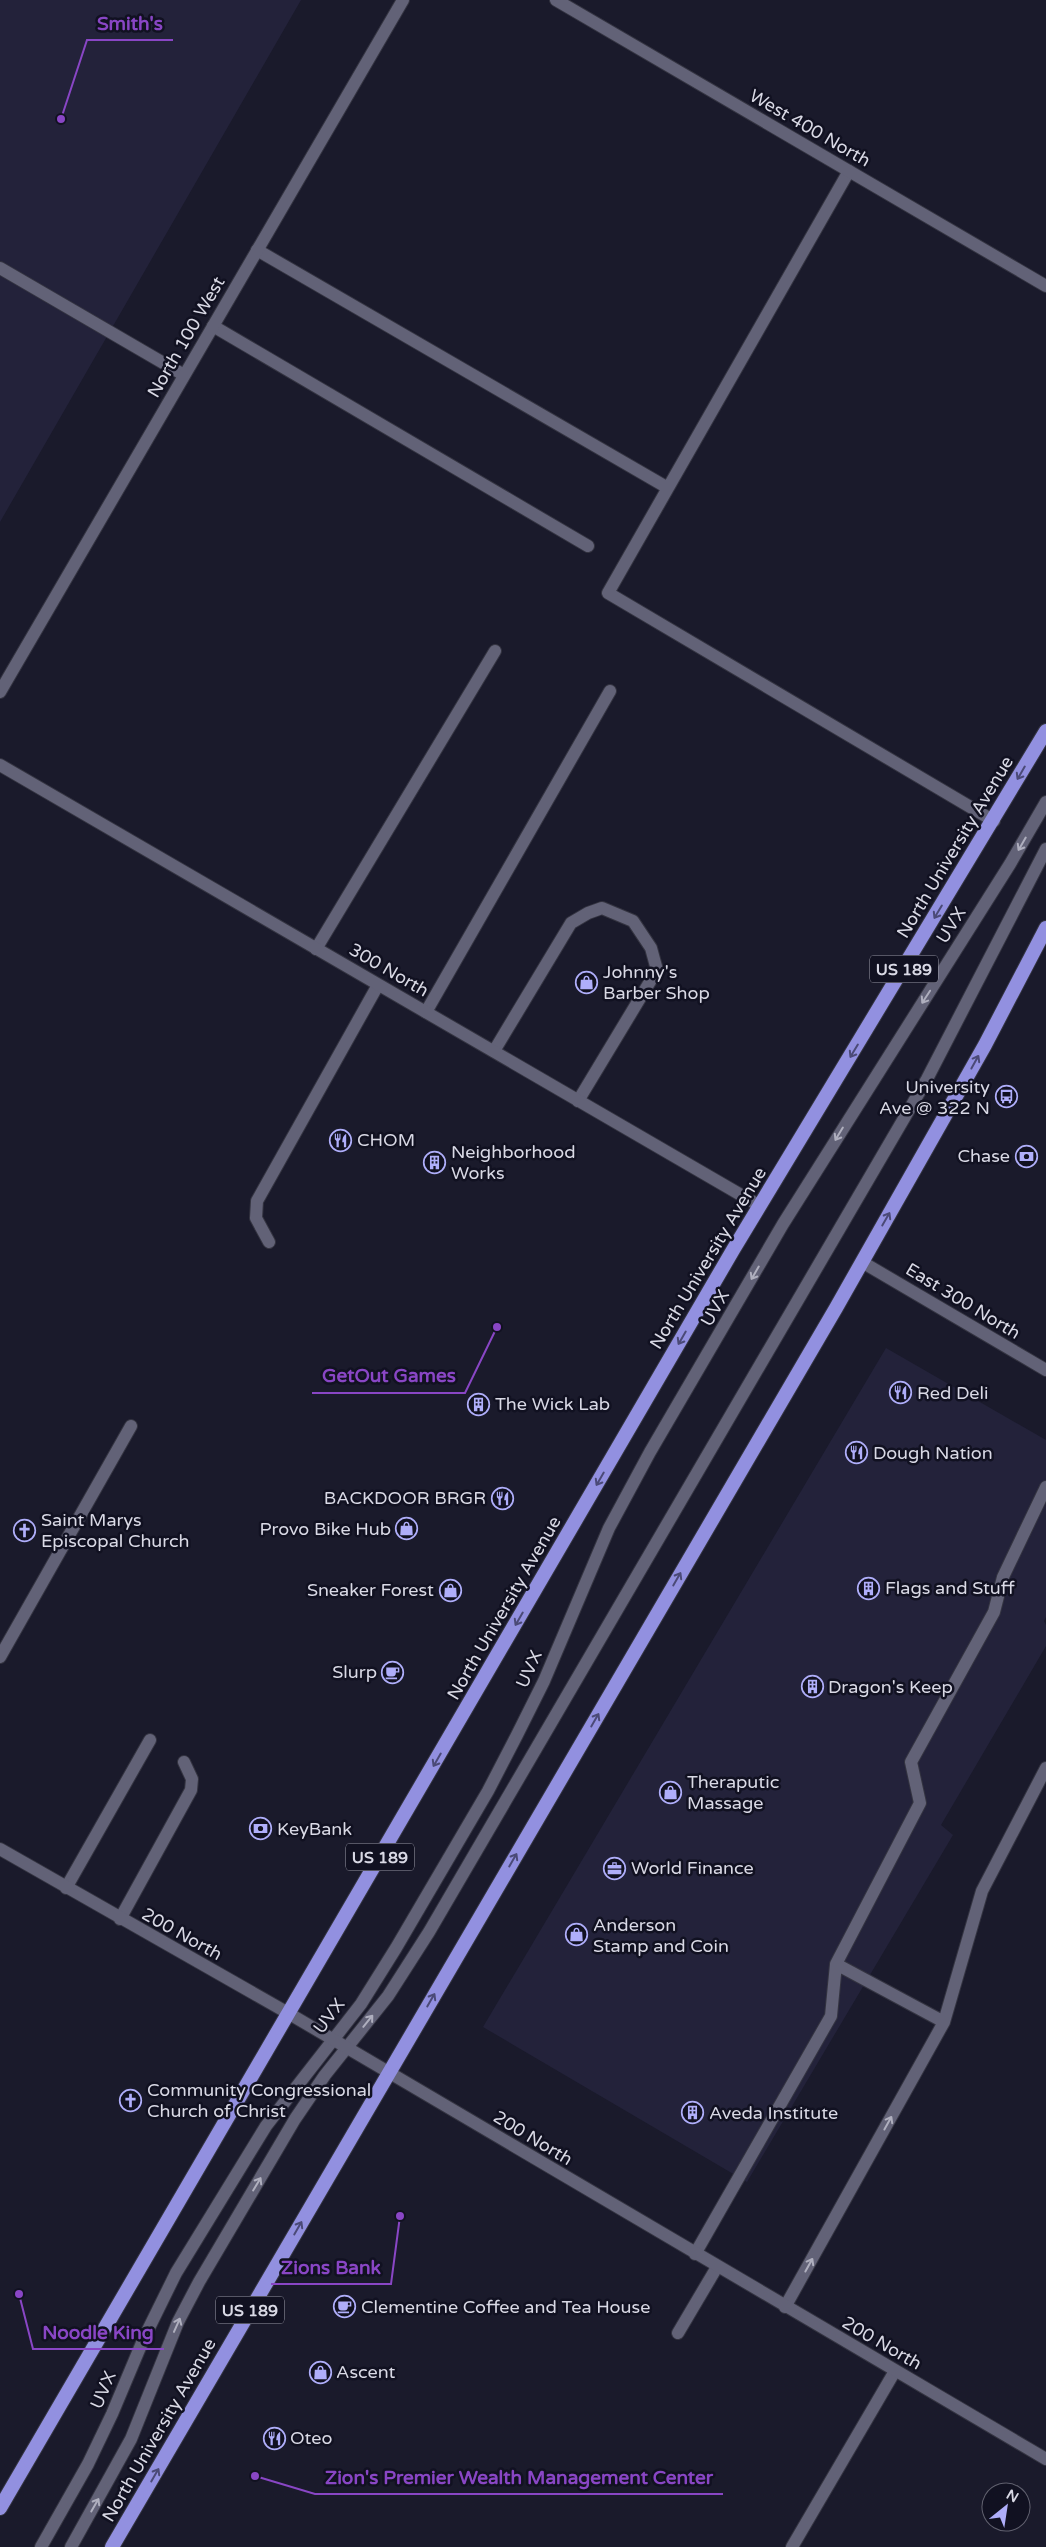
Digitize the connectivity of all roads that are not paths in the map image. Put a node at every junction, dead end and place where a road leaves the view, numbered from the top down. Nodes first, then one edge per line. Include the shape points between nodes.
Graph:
1 (403, 0) edge
2 (556, 0) edge
3 (849, 171) junction
4 (257, 250) junction
5 (0, 268) edge
6 (1046, 286) edge
7 (213, 326) junction
8 (184, 375) junction
9 (668, 488) junction
10 (588, 546) dead end
11 (495, 651) dead end
12 (610, 691) dead end
13 (0, 692) edge
14 (1046, 731) edge
15 (0, 765) edge
16 (1046, 802) edge
17 (994, 820) junction
18 (1046, 849) edge
19 (1046, 928) edge
20 (316, 949) junction
21 (378, 985) junction
22 (426, 1012) junction
23 (494, 1051) junction
24 (578, 1101) junction
25 (760, 1206) junction
26 (269, 1242) dead end
27 (862, 1262) junction
28 (1046, 1370) edge
29 (131, 1426) dead end
30 (1046, 1487) edge
31 (0, 1657) edge
32 (150, 1740) dead end
33 (184, 1762) dead end
34 (1046, 1768) edge
35 (0, 1849) edge
36 (66, 1888) junction
37 (120, 1919) junction
38 (836, 1964) junction
39 (288, 2013) junction
40 (944, 2022) junction
41 (334, 2040) junction
42 (346, 2047) junction
43 (388, 2072) junction
44 (695, 2254) junction
45 (717, 2267) junction
46 (786, 2307) junction
47 (678, 2333) dead end
48 (895, 2371) junction
49 (1046, 2459) edge
50 (0, 2508) edge
51 (41, 2547) edge
52 (71, 2547) edge
53 (112, 2547) edge
54 (792, 2547) edge

1 - 4 street, North 100 West
2 - 3 street, West 400 North
3 - 6 street, West 400 North
3 - 9 street
4 - 7 street, North 100 West
4 - 9 street
5 - 8 street
7 - 8 street, North 100 West
7 - 10 street
8 - 13 street, North 100 West
9 - 17 street via 608,594
11 - 20 street
12 - 22 street
14 -> 17 highway, North University Avenue / US 189
15 - 20 street, 300 North
16 -> 41 street, UVX via 783,1224 650,1452 609,1528 544,1681 488,1791 396,1948
17 -> 25 highway, North University Avenue / US 189
42 -> 18 street, UVX via 388,1996 439,1915 922,1087
27 -> 19 highway, North University Avenue / US 189 via 985,1045
20 - 21 street, 300 North
21 - 22 street, 300 North
21 - 26 street via 257,1201 256,1218
22 - 23 street, 300 North
23 - 24 street, 300 North
23 - 24 street via 571,923 602,908 633,921 651,948 656,970
24 - 25 street, 300 North
25 -> 39 highway, North University Avenue / US 189
27 - 28 street, East 300 North
43 -> 27 highway, North University Avenue / US 189
29 - 31 street
30 - 38 street via 1003,1577 994,1612 910,1762 920,1803
32 - 36 street
33 - 37 street via 192,1779 191,1790
34 - 40 street via 982,1891
35 - 36 street, 200 North
36 - 37 street, 200 North
37 - 39 street, 200 North
38 - 40 street
38 - 44 street via 831,2016
39 - 41 street, 200 North
39 - 50 highway, North University Avenue / US 189
46 -> 40 street
41 - 42 street, 200 North
41 - 51 street, UVX via 266,2126 176,2273 96,2447
42 - 43 street, 200 North
52 -> 42 street, UVX via 130,2439 178,2322 199,2282 295,2119
43 - 44 street, 200 North
53 -> 43 highway, North University Avenue / US 189
44 - 45 street, 200 North
45 - 46 street, 200 North
45 - 47 street
46 - 48 street, 200 North
48 - 49 street, 200 North
48 - 54 street

